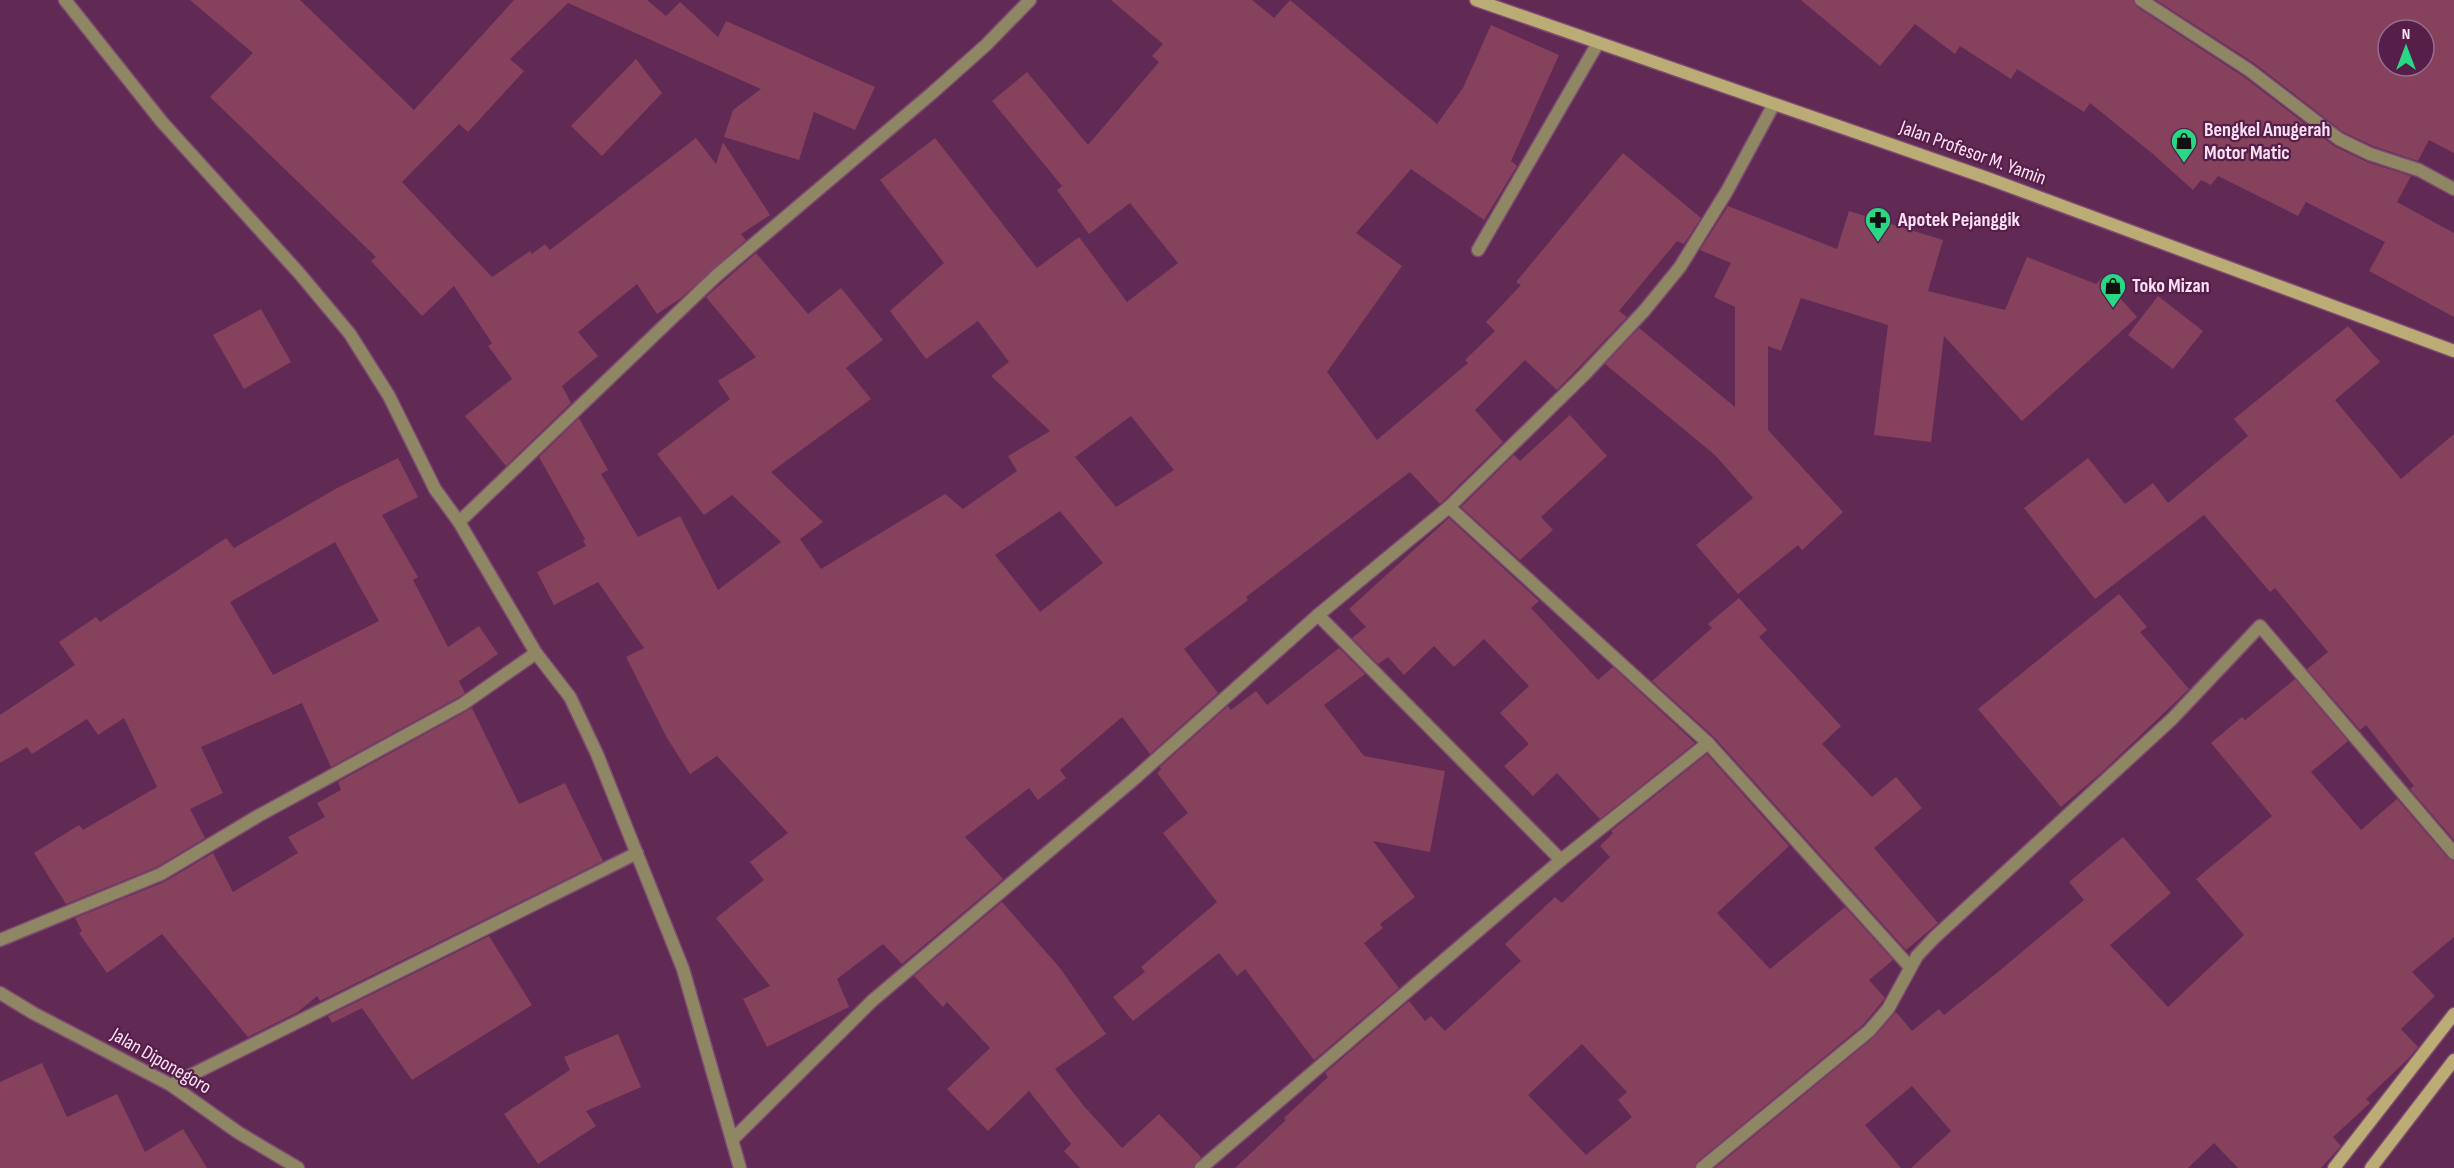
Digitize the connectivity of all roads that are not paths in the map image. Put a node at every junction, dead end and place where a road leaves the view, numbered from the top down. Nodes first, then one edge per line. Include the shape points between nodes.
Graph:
1 (65, 0) edge
2 (1030, 0) edge
3 (1476, 0) edge
4 (2141, 0) edge
5 (1598, 43) junction
6 (1774, 104) junction
7 (2454, 189) edge
8 (1478, 250) dead end
9 (2454, 351) edge
10 (1449, 507) junction
11 (459, 522) junction
12 (1318, 615) junction
13 (536, 653) junction
14 (1708, 743) junction
15 (637, 853) junction
16 (2454, 853) edge
17 (1562, 860) junction
18 (0, 940) edge
19 (1910, 968) junction
20 (0, 993) edge
21 (2454, 1014) edge
22 (2454, 1060) edge
23 (171, 1085) junction
24 (732, 1139) junction
25 (298, 1168) edge
26 (740, 1168) edge
27 (1201, 1168) edge
28 (1702, 1168) edge
29 (2334, 1168) edge
30 (2371, 1168) edge

1 - 11 street via 162,122 350,334 389,396 435,489
2 - 11 street via 931,94 716,276
3 - 5 main road, Jalan Profesor M. Yamin
4 - 7 street via 2249,70 2339,139 2419,170
5 - 6 main road, Jalan Profesor M. Yamin
5 - 8 street
6 - 9 main road, Jalan Profesor M. Yamin via 1987,178
6 - 10 street via 1680,267 1584,375
10 - 12 street
10 - 14 street
11 - 13 street
12 - 17 street
12 - 24 street via 1158,758 872,1000
13 - 15 street via 578,712
13 - 18 street via 463,704 161,874
14 - 17 street
14 - 19 street
15 - 23 street
15 - 24 street via 683,969
16 - 19 street via 2260,626 2172,719 1934,939
17 - 27 street
19 - 28 street via 1888,1009 1869,1031
20 - 23 street, Jalan Diponegoro
21 - 29 main road
22 - 30 main road
23 - 25 street, Jalan Diponegoro
24 - 26 street

